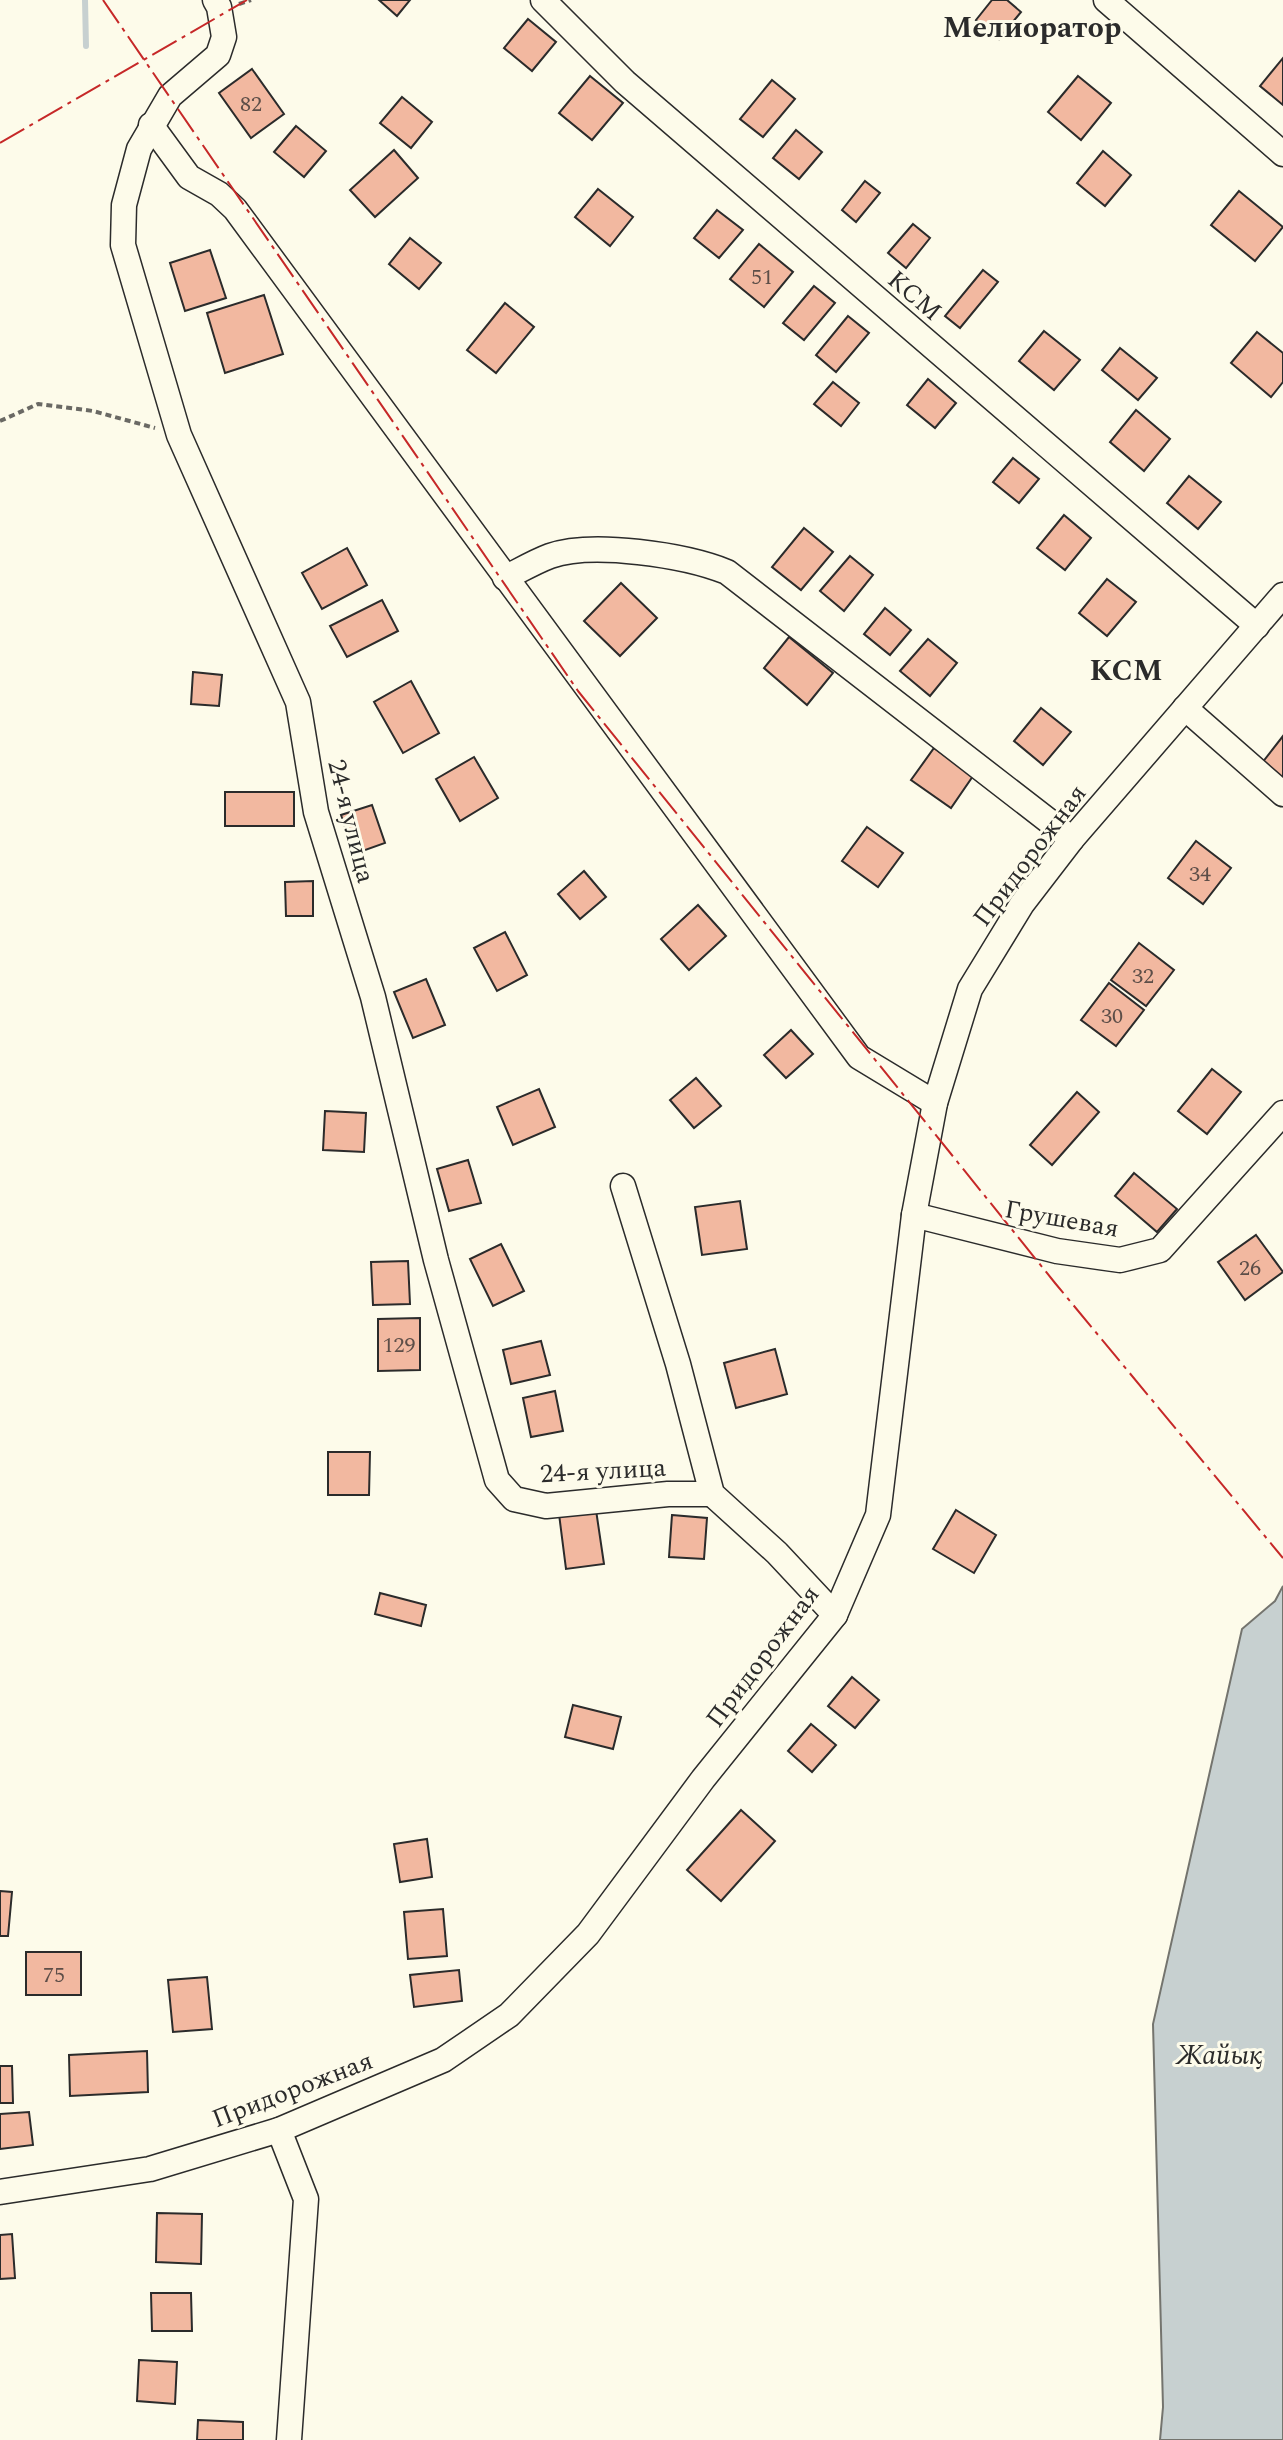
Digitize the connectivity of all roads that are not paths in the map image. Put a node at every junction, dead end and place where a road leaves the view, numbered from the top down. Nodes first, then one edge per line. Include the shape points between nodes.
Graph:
1 (215, 0) edge
2 (543, 0) edge
3 (1112, 2) edge
4 (151, 125) junction
5 (1283, 154) edge
6 (505, 578) junction
7 (1283, 595) edge
8 (1257, 626) junction
9 (1185, 708) junction
10 (1283, 794) edge
11 (1072, 839) junction
12 (935, 1103) junction
13 (1283, 1113) edge
14 (623, 1186) dead end
15 (914, 1215) junction
16 (712, 1494) junction
17 (835, 1615) junction
18 (279, 2130) junction
19 (0, 2192) edge
20 (289, 2440) edge

1 - 4 street, 24-я улица via 224,37 218,55 170,96
2 - 8 street, КСМ via 625,82
3 - 5 street
4 - 6 street via 189,177 235,209
4 - 16 street, 24-я улица via 124,205 123,245 179,435 298,702 316,812 373,997 436,1260 497,1480 514,1499 546,1506
6 - 11 street via 552,555 615,548 727,572
6 - 12 street via 859,1057
7 - 8 street, Придорожная
8 - 9 street, Придорожная
9 - 10 street
9 - 11 street, Придорожная
11 - 12 street, Придорожная via 1022,904 970,989
12 - 15 street, Придорожная
13 - 15 street, Грушевая via 1160,1250 1120,1260 1057,1251
14 - 16 street
15 - 17 street, Придорожная via 878,1515
16 - 17 street
17 - 18 street, Придорожная via 588,1934 509,2015 443,2060
18 - 19 street, Придорожная via 150,2169
18 - 20 street via 306,2199

